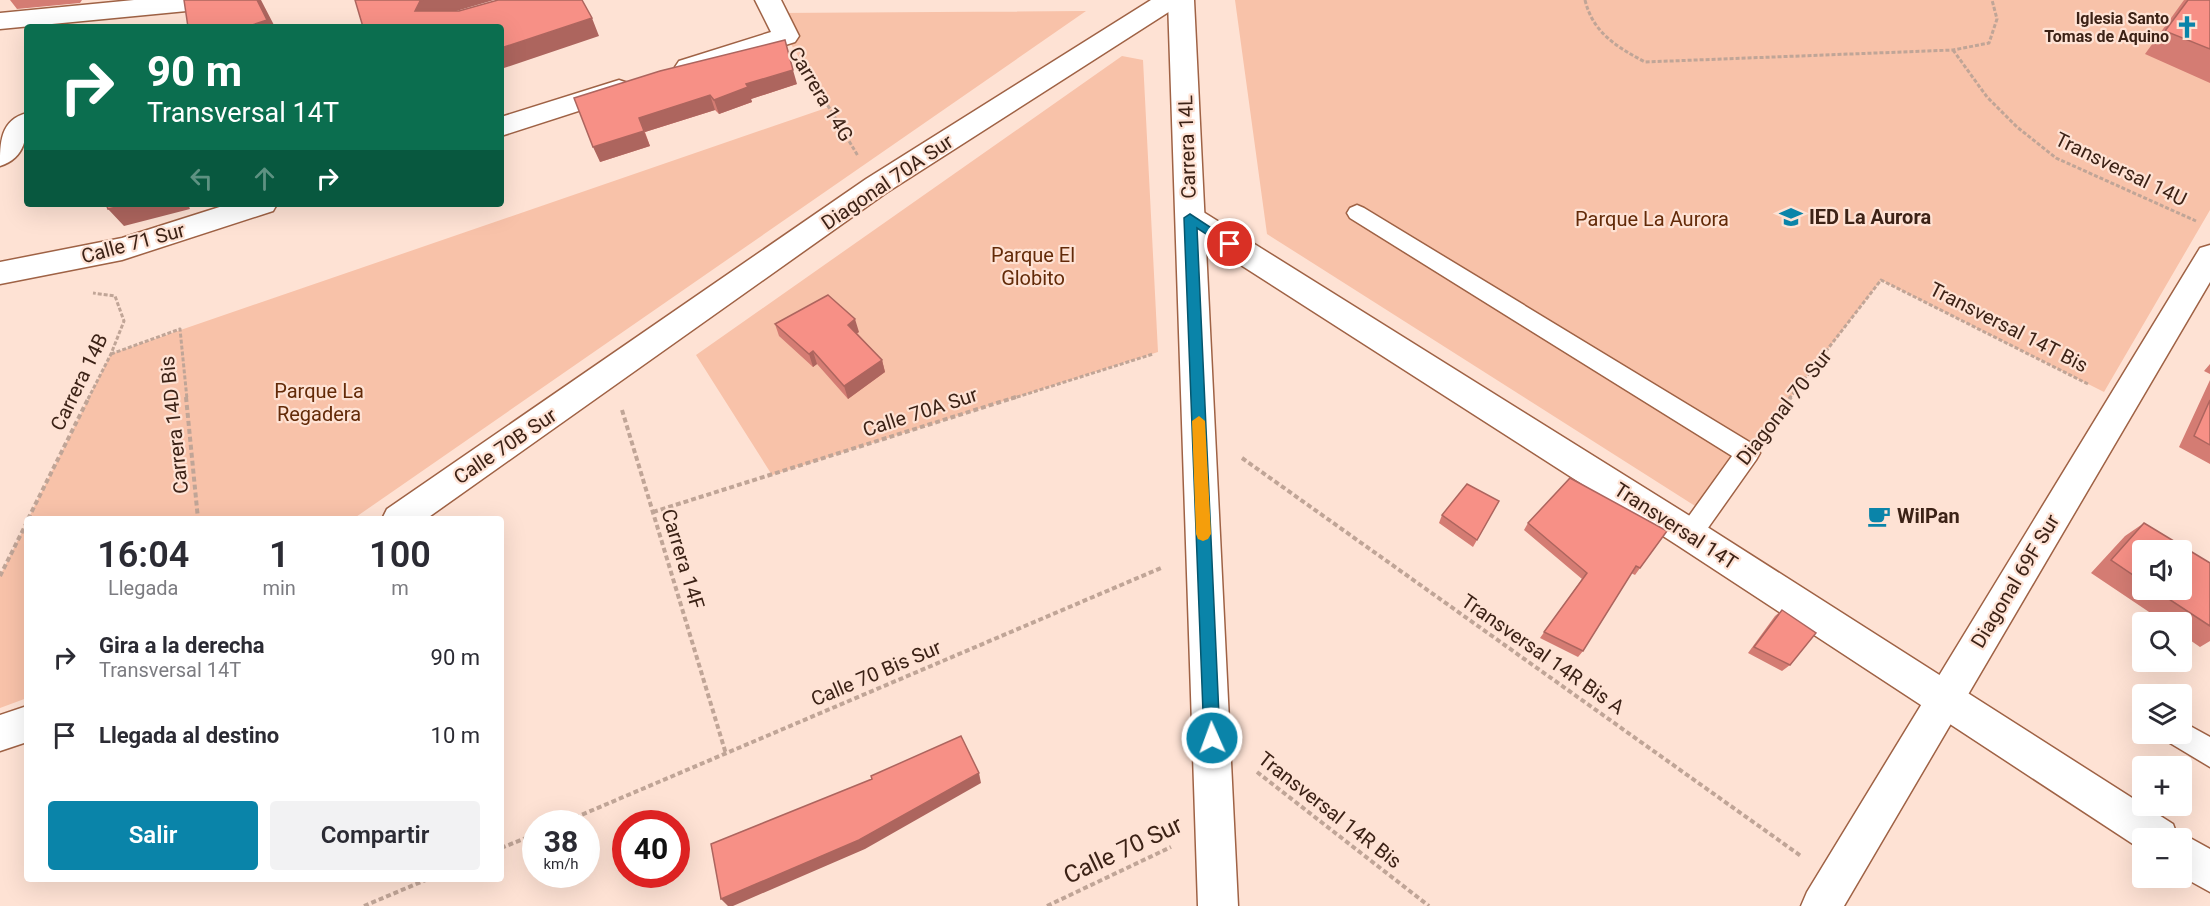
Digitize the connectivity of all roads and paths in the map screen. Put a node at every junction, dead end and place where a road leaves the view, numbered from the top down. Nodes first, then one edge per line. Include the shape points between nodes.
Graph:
1 (218, 0) edge
2 (768, 0) edge
3 (1169, 0) edge
4 (1181, 0) edge
5 (1585, 0) edge
6 (1992, 0) edge
7 (104, 13) edge
8 (0, 21) edge
9 (786, 36) junction
10 (1953, 50) junction
11 (24, 122) edge
12 (0, 124) edge
13 (24, 126) edge
14 (504, 126) edge
15 (0, 156) edge
16 (876, 186) junction
17 (254, 207) edge
18 (1357, 213) dead end
19 (1190, 218) junction
20 (2200, 223) dead end
21 (2210, 256) edge
22 (0, 273) edge
23 (1881, 280) joint
24 (92, 293) dead end
25 (1195, 339) junction
26 (111, 354) junction
27 (611, 374) junction
28 (2123, 401) junction
29 (1199, 428) junction
30 (1748, 453) junction
31 (653, 512) junction
32 (30, 516) edge
33 (198, 516) edge
34 (403, 516) edge
35 (24, 528) edge
36 (1689, 534) junction
37 (1204, 549) junction
38 (0, 576) edge
39 (1944, 700) junction
40 (24, 725) edge
41 (0, 733) edge
42 (1212, 738) junction
43 (2192, 742) edge
44 (726, 753) junction
45 (2210, 753) edge
46 (593, 810) edge
47 (1215, 826) junction
48 (2143, 828) edge
49 (522, 840) edge
50 (504, 847) edge
51 (2192, 860) edge
52 (2210, 872) edge
53 (421, 882) edge
54 (1828, 893) edge
55 (364, 906) edge
56 (1047, 906) edge
57 (1218, 906) edge
58 (1429, 906) edge

1 - 7 street
2 - 9 street, Carrera 14G
3 - 16 street, Diagonal 70A Sur
4 - 19 street, Carrera 14L
5 - 10 path via 1588,12 1612,44 1645,62
6 - 10 path via 1997,19 1989,43
7 - 8 street
9 - 14 street
9 - 16 path, Carrera 14G
10 - 20 path, Transversal 14U via 1987,97 2016,127 2056,158
11 - 12 street
13 - 15 street
16 - 27 street, Diagonal 70A Sur
17 - 22 street, Calle 71 Sur via 122,249
18 - 30 lane
19 - 25 street, Carrera 14L
19 - 36 street, Transversal 14T
21 - 28 street, Diagonal 69F Sur
23 - 28 path, Transversal 14T Bis
23 - 30 path, Diagonal 70 Sur
24 - 26 path, Carrera 14B via 115,296 124,321
25 - 29 street, Carrera 14L
25 - 31 path, Calle 70A Sur
26 - 32 path, Carrera 14B
26 - 33 path, Carrera 14D Bis via 180,329
27 - 31 path, Carrera 14F
27 - 34 street, Calle 70B Sur
28 - 39 street, Diagonal 69F Sur
29 - 37 street, Carrera 14L
29 - 54 path, Transversal 14R Bis A
30 - 36 lane, Diagonal 70 Sur
31 - 44 path, Carrera 14F
35 - 38 path, Carrera 14B
36 - 39 street, Transversal 14T
37 - 42 street, Carrera 14L
37 - 44 path, Calle 70 Bis Sur
39 - 48 street, Transversal 14T
39 - 54 street, Diagonal 69F Sur
40 - 41 street
42 - 47 street, Carrera 14L
42 - 58 path, Transversal 14R Bis
43 - 45 lane
44 - 46 path, Calle 70 Bis Sur
47 - 56 path, Calle 70 Sur
47 - 57 street, Carrera 14L
49 - 50 path
51 - 52 street
53 - 55 path

